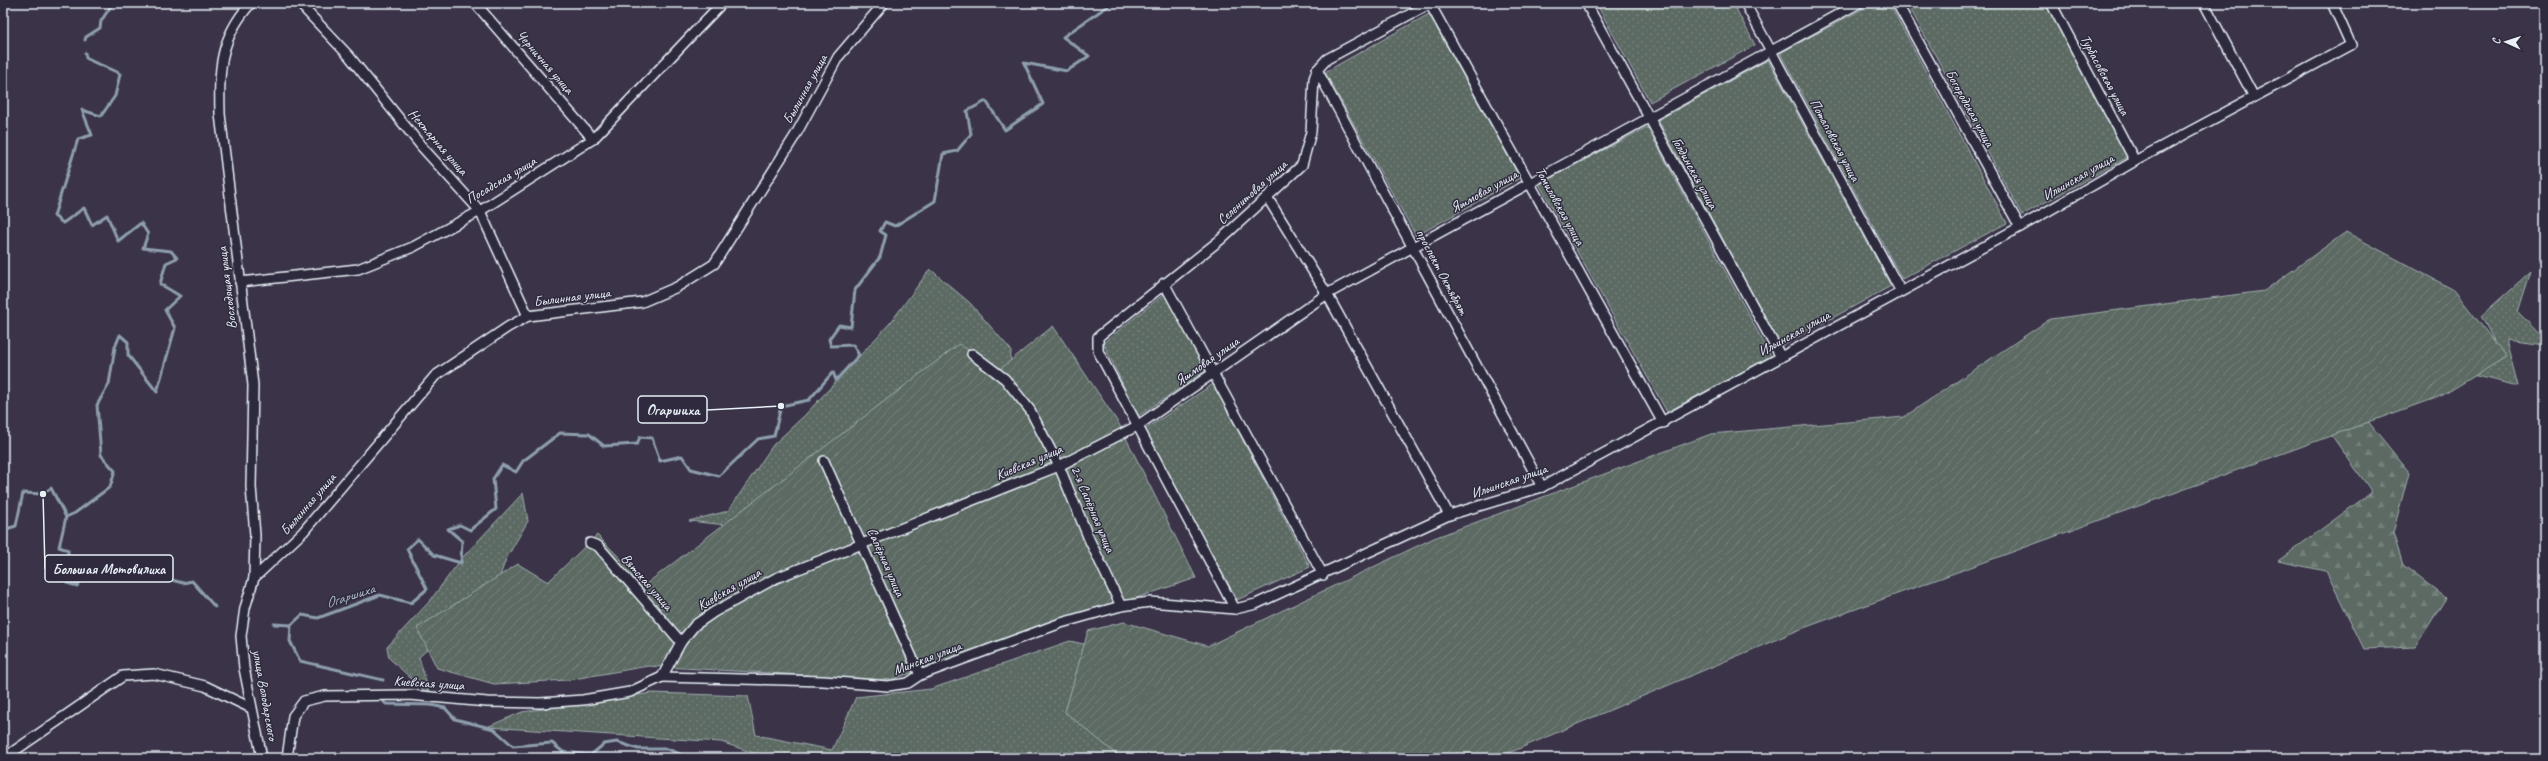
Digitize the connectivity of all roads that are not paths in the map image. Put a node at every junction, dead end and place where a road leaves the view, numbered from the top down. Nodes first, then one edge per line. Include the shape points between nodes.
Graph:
1 (251, 3) edge
2 (299, 3) edge
3 (475, 3) edge
4 (722, 3) edge
5 (884, 3) edge
6 (1431, 3) edge
7 (1586, 3) edge
8 (1745, 3) edge
9 (1859, 3) edge
10 (1897, 3) edge
11 (2051, 3) edge
12 (2204, 3) edge
13 (2332, 3) edge
14 (1772, 51) junction
15 (1317, 70) junction
16 (2254, 97) junction
17 (1647, 117) junction
18 (594, 139) junction
19 (2135, 161) junction
20 (1530, 181) junction
21 (1267, 197) junction
22 (480, 211) junction
23 (2020, 227) junction
24 (1412, 247) junction
25 (240, 282) junction
26 (1164, 283) junction
27 (1900, 290) junction
28 (1327, 294) junction
29 (528, 316) junction
30 (972, 354) dead end
31 (1781, 357) junction
32 (1214, 373) junction
33 (1663, 423) junction
34 (1137, 426) junction
35 (824, 461) dead end
36 (1059, 466) junction
37 (1542, 487) junction
38 (1449, 515) junction
39 (590, 543) dead end
40 (862, 543) junction
41 (1323, 575) junction
42 (254, 578) junction
43 (1121, 606) junction
44 (1235, 609) junction
45 (681, 642) junction
46 (920, 675) junction
47 (662, 677) junction
48 (251, 708) junction
49 (5, 756) edge
50 (262, 758) edge
51 (287, 758) edge

1 - 25 street, Восходящая улица via 232,31 220,62 220,114
2 - 22 street, Нектарная улица via 349,56 422,147
3 - 18 street, Черничная улица
4 - 18 street, Посадская улица
5 - 29 street, Былинная улица via 838,57 795,136 714,264 677,287 642,302
6 - 15 street via 1328,59
6 - 20 street, Томиловская улица
7 - 17 street, Голдинская улица
8 - 14 street, Потаповская улица
9 - 14 street, Яшмовая улица
10 - 23 street, Богородская улица
11 - 19 street, Турбасовская улица
12 - 16 street
13 - 16 street, Ильинская улица via 2351,45
14 - 17 street, Яшмовая улица
14 - 27 street, Потаповская улица
15 - 21 street, Селенитовая улица via 1314,79 1310,139 1302,165
15 - 24 street, проспект Октябрят
16 - 19 street, Ильинская улица
17 - 20 street, Яшмовая улица
17 - 31 street, Голдинская улица
18 - 22 street, Посадская улица
19 - 23 street, Ильинская улица
20 - 24 street, Яшмовая улица
20 - 33 street, Томиловская улица
21 - 26 street, Селенитовая улица via 1220,240
21 - 28 street
22 - 25 street, Посадская улица via 413,247 358,269
22 - 29 street, Нектарная улица
23 - 27 street, Ильинская улица
24 - 28 street, Яшмовая улица
24 - 37 street, проспект Октябрят
25 - 42 street, Восходящая улица via 253,385 251,487 255,535
26 - 32 street
26 - 34 street, Селенитовая улица via 1098,337 1098,351
27 - 31 street, Ильинская улица
28 - 32 street, Яшмовая улица
28 - 38 street
29 - 42 street, Былинная улица via 435,376 303,532
30 - 36 street, 2-я Сапёрная улица via 1005,379 1030,410
31 - 33 street, Ильинская улица
32 - 34 street, Яшмовая улица
32 - 41 street
33 - 37 street, Ильинская улица
34 - 36 street, Киевская улица
34 - 44 street
35 - 40 street, Сапёрная улица
36 - 40 street, Киевская улица
36 - 43 street, 2-я Сапёрная улица via 1089,539
37 - 38 street, Ильинская улица
38 - 41 street, Ильинская улица
39 - 45 street, Вятская улица via 598,546
40 - 45 street, Киевская улица via 776,578 714,612 695,625
40 - 46 street, Сапёрная улица
41 - 44 street, Ильинская улица via 1256,604
42 - 48 street, улица Володарского via 245,608 242,636
43 - 44 street, Минская улица via 1150,602
43 - 46 street, Минская улица via 1061,623
45 - 47 street, Киевская улица
46 - 47 street, Минская улица via 908,683 888,686 823,681
47 - 51 street, Киевская улица via 630,692 583,700 540,703 487,702 409,694 325,696 304,701 293,716
48 - 49 street via 205,686 154,674 123,676
48 - 50 street, улица Володарского

